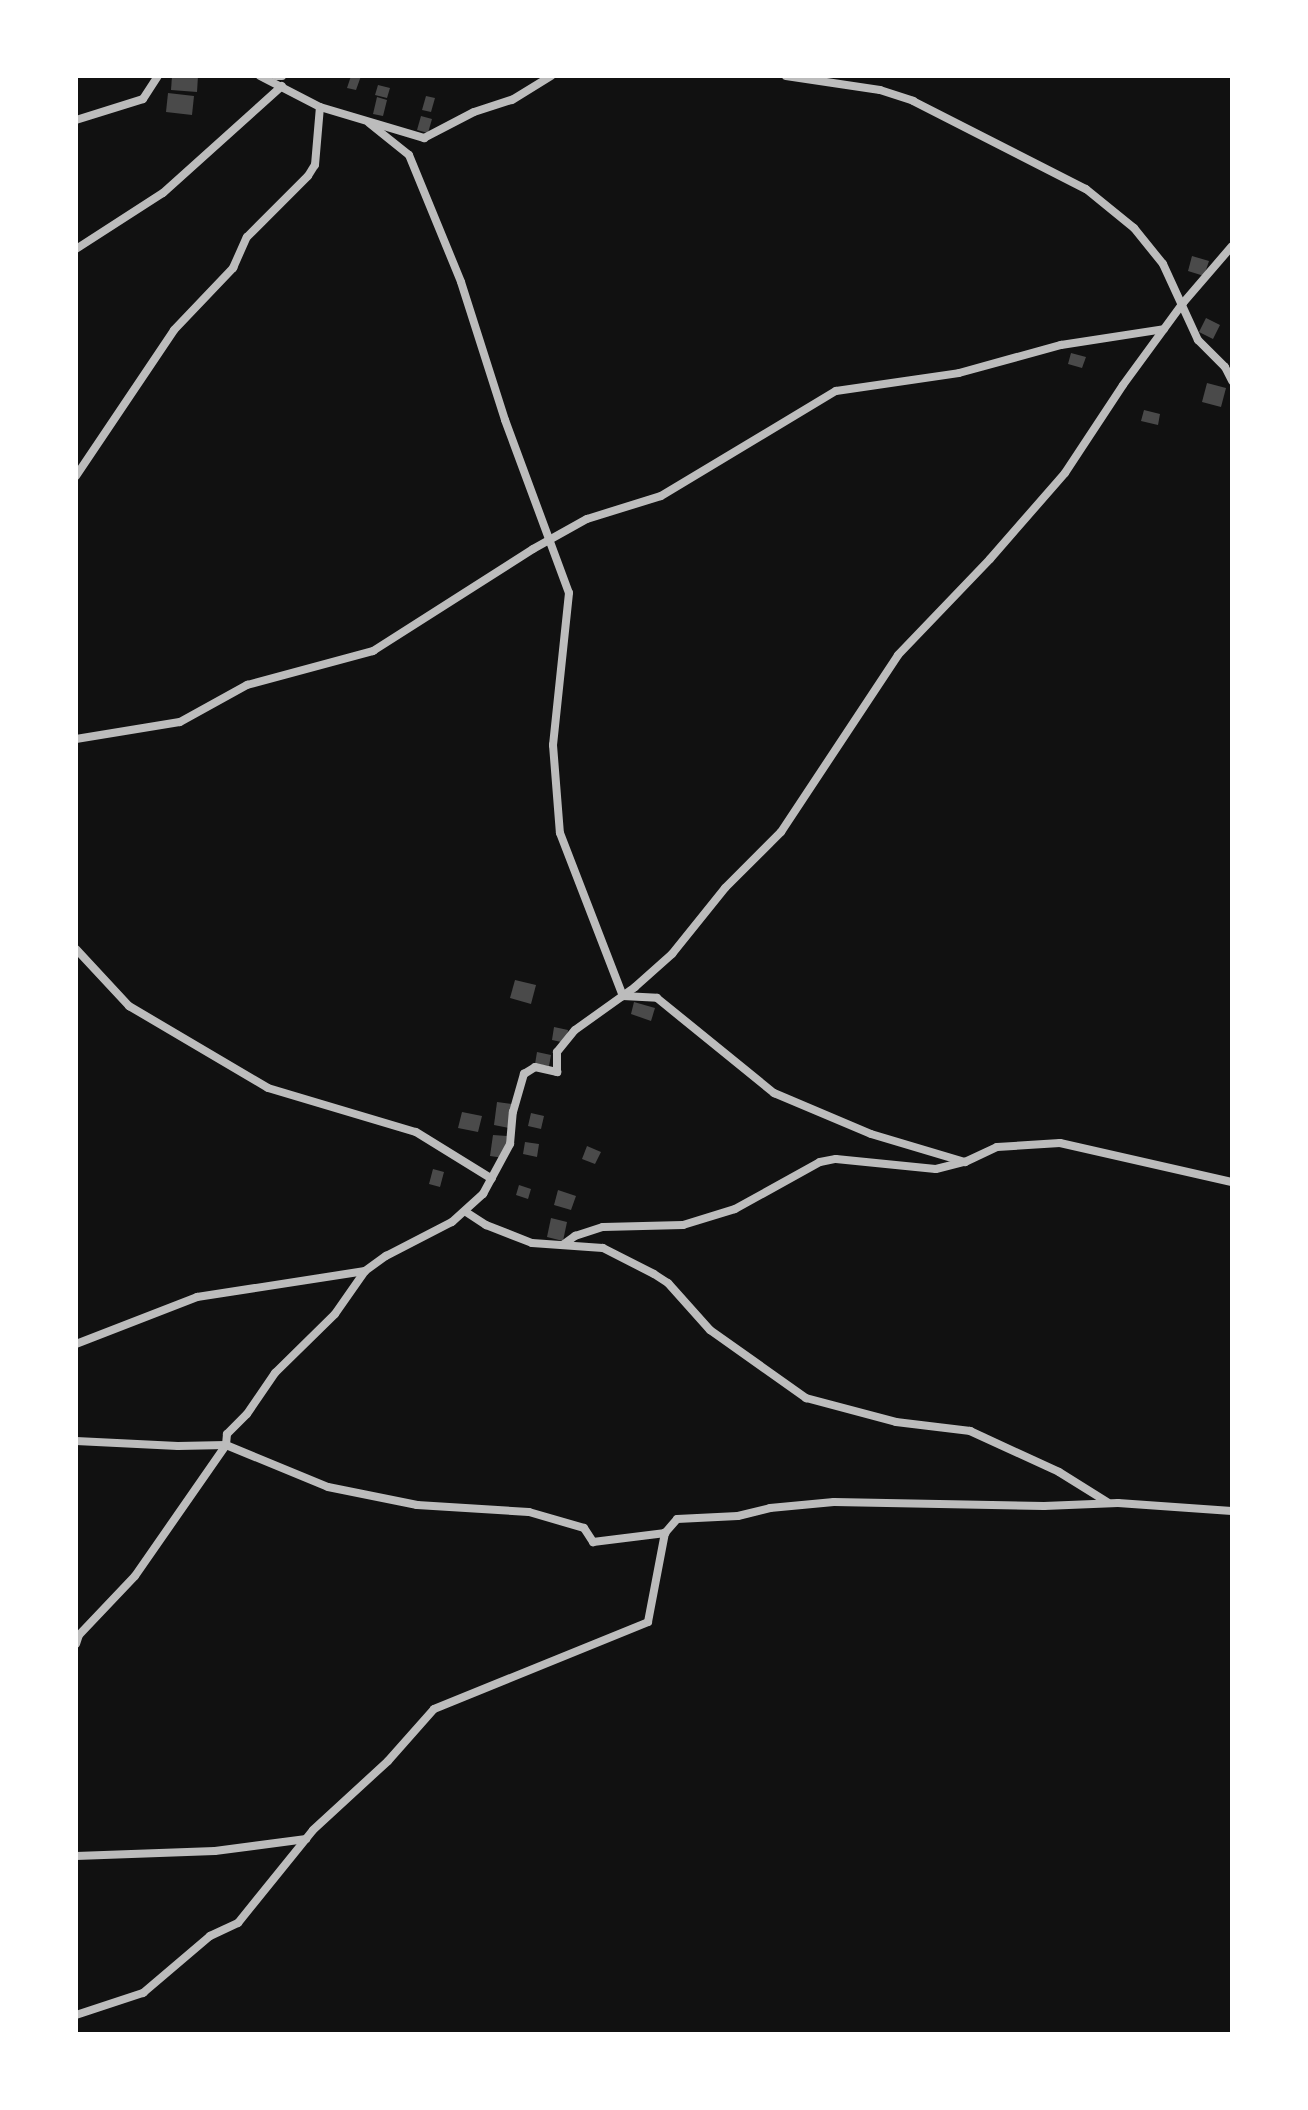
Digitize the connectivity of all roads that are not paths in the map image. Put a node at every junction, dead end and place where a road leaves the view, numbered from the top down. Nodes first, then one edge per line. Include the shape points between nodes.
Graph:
1 (158, 76) edge
2 (260, 76) edge
3 (551, 76) edge
4 (786, 76) edge
5 (280, 79) edge
6 (320, 107) junction
7 (76, 120) edge
8 (369, 123) junction
9 (1232, 246) edge
10 (76, 249) edge
11 (1183, 303) junction
12 (1164, 329) junction
13 (1232, 381) edge
14 (76, 476) edge
15 (550, 539) junction
16 (76, 739) edge
17 (76, 949) edge
18 (623, 996) junction
19 (965, 1162) junction
20 (492, 1179) junction
21 (1232, 1182) edge
22 (466, 1212) junction
23 (563, 1245) junction
24 (365, 1271) junction
25 (76, 1344) edge
26 (76, 1441) edge
27 (226, 1445) junction
28 (1108, 1503) junction
29 (1232, 1511) edge
30 (665, 1533) junction
31 (76, 1644) edge
32 (306, 1839) junction
33 (76, 1856) edge
34 (76, 2015) edge

1 - 7 street via 143,99
2 - 5 street
3 - 8 street via 512,100 474,112 424,138
4 - 11 street via 880,90 913,101 1086,189 1134,228
5 - 6 street
5 - 10 street via 163,193
6 - 8 street
6 - 14 street via 315,165 308,176 247,237 233,268 168,337
8 - 15 street via 409,155 461,282
9 - 11 street
11 - 12 street
11 - 13 street via 1198,340
12 - 15 street via 1061,345 959,373 836,391 661,496 587,519
12 - 18 street via 1065,473 898,655 781,832 725,888 672,954
15 - 16 street via 373,651 247,685 180,722
15 - 18 street via 569,593 553,745 560,833
17 - 20 street via 129,1006 268,1088 416,1132
18 - 19 street via 657,998 774,1093 871,1134
18 - 20 street via 575,1030 557,1052 557,1072 535,1067 524,1074 510,1144
19 - 21 street via 997,1147 1060,1143
19 - 23 street via 918,1169 836,1159 820,1162 756,1201 723,1213 683,1225 603,1227
20 - 22 street
22 - 23 street via 532,1243
22 - 24 street
23 - 28 street via 603,1248 654,1274 710,1330 806,1398 896,1422 970,1431 1059,1472
24 - 25 street via 197,1297
24 - 27 street via 335,1314 275,1373 227,1434
26 - 27 street
27 - 30 street via 328,1487 417,1505 529,1512 584,1528 593,1542
27 - 31 street via 135,1576
28 - 29 street
28 - 30 street via 834,1502 677,1519
30 - 32 street via 648,1622 434,1709
32 - 33 street via 215,1851
32 - 34 street via 238,1923 210,1936 143,1993

